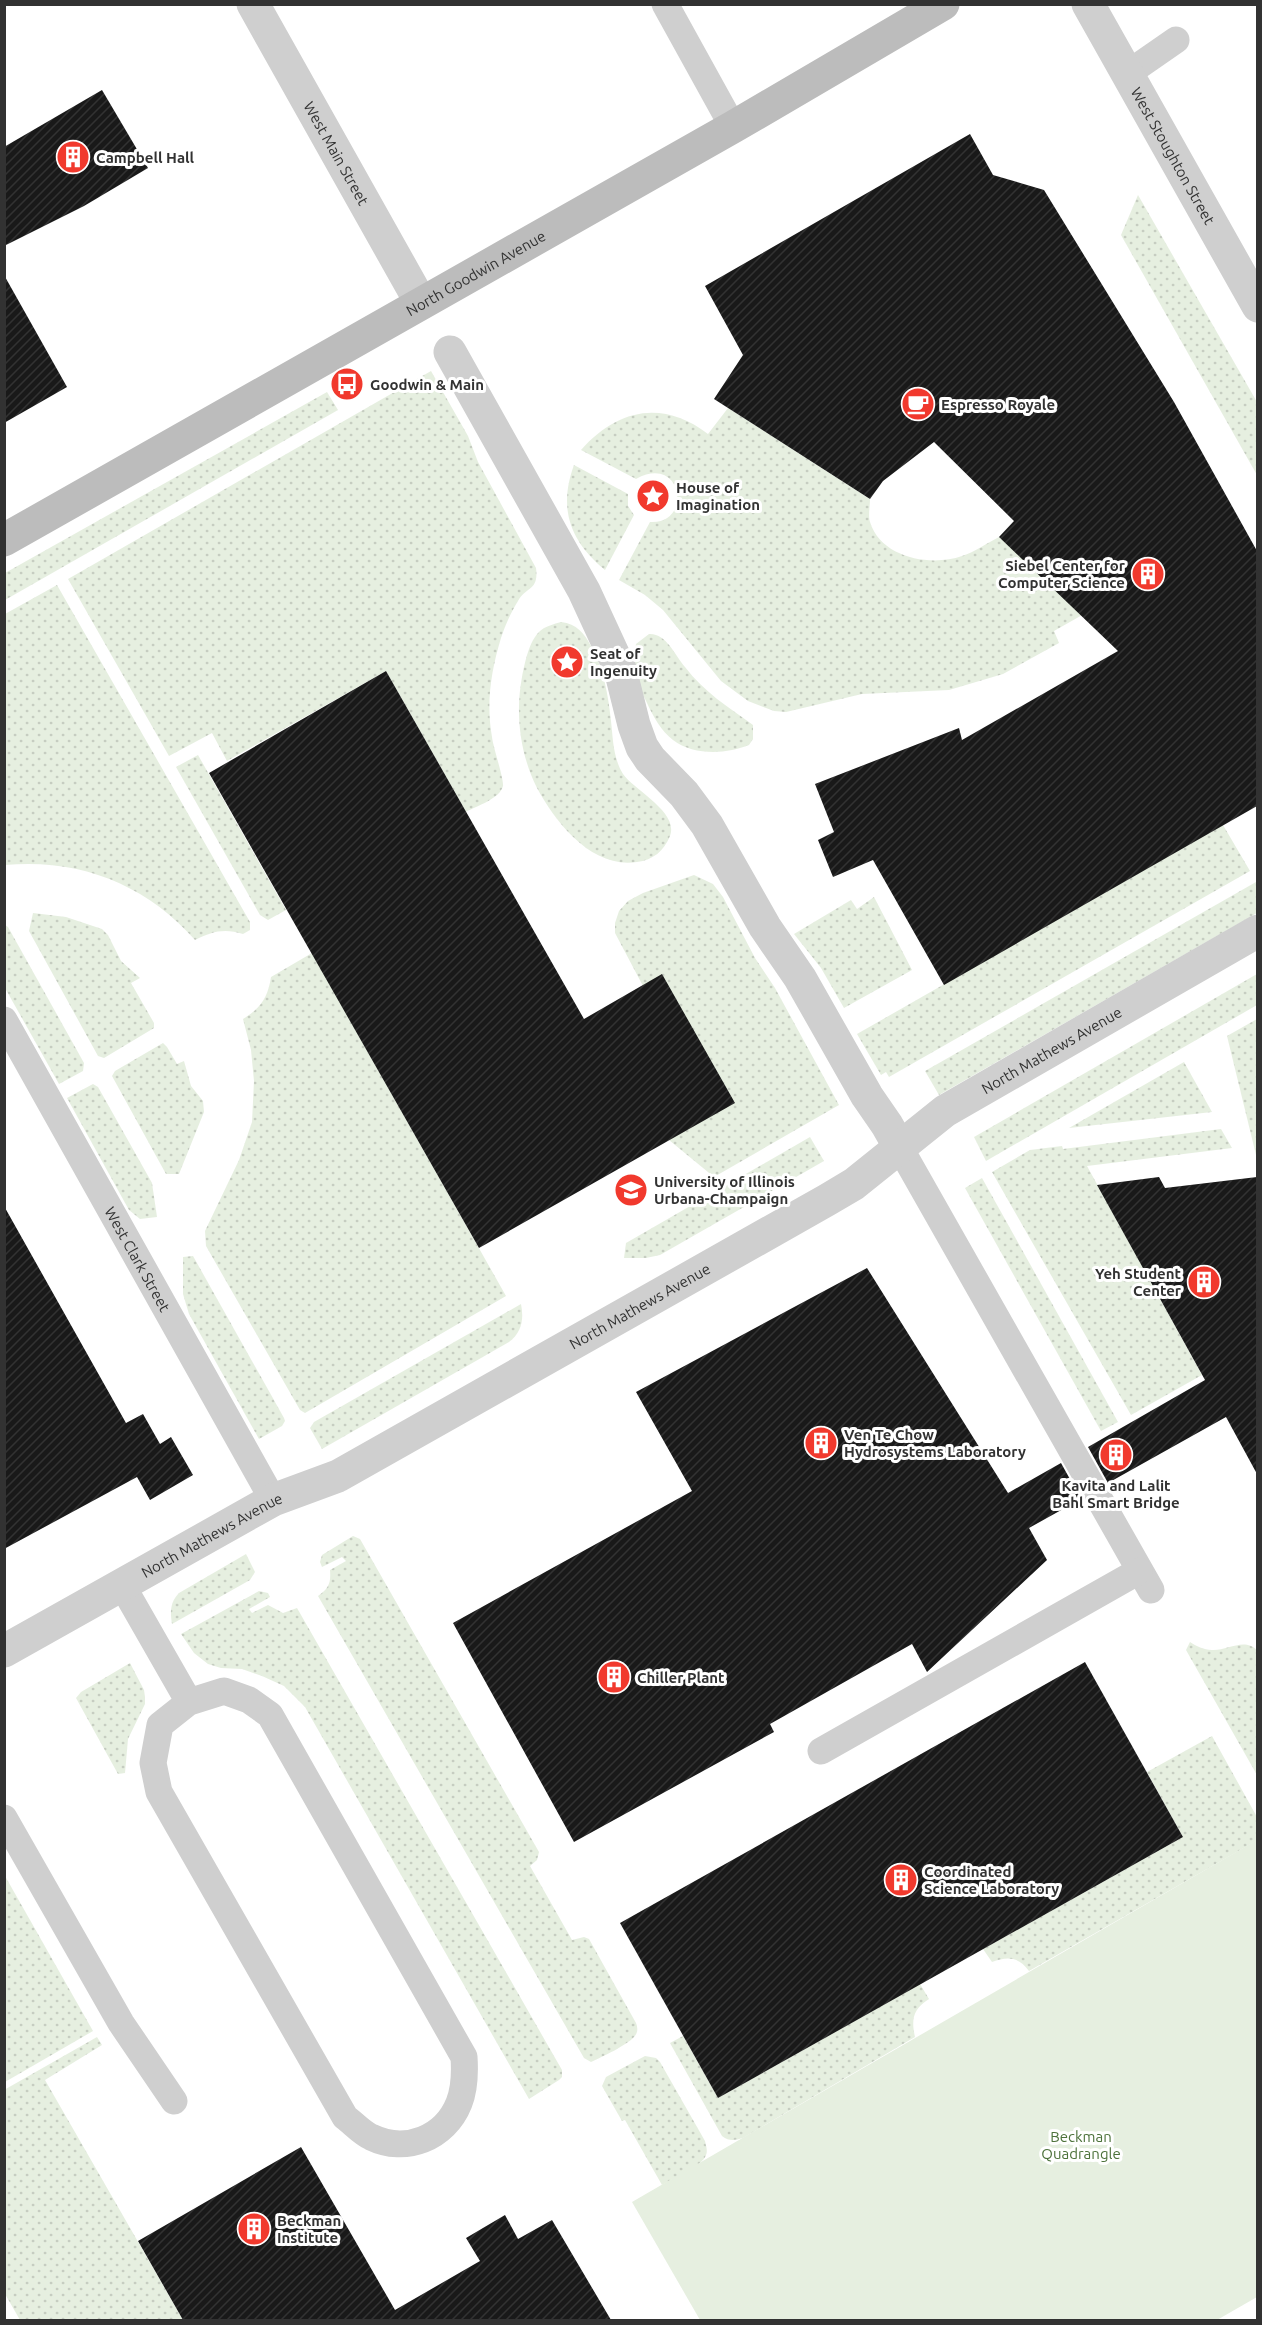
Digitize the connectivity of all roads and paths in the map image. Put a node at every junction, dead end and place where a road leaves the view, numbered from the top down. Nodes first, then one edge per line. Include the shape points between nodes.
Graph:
1 (253, 4) edge
2 (665, 4) edge
3 (943, 4) edge
4 (1088, 4) edge
5 (1176, 40) dead end
6 (1127, 74) junction
7 (733, 127) junction
8 (421, 303) junction
9 (1257, 306) edge
10 (450, 352) dead end
11 (4, 540) edge
12 (1257, 931) edge
13 (4, 1020) edge
14 (900, 1148) junction
15 (273, 1500) junction
16 (122, 1585) junction
17 (4, 1651) edge
18 (189, 1702) junction
19 (821, 1751) dead end
20 (4, 1818) edge
21 (174, 2101) dead end

1 - 8 street, West Main Street
2 - 7 lane
3 - 7 street, North Goodwin Avenue
4 - 6 street, West Stoughton Street
5 - 6 lane
6 - 9 street, West Stoughton Street
7 - 8 street, North Goodwin Avenue
8 - 11 street, North Goodwin Avenue
10 - 14 street via 584,591 620,669 642,747 707,825
12 - 14 street, North Mathews Avenue via 945,1111
13 - 15 lane, West Clark Street
14 - 15 street, North Mathews Avenue via 854,1184 338,1476
14 - 19 lane via 1145,1581
15 - 16 street, North Mathews Avenue
16 - 17 street, North Mathews Avenue
16 - 18 lane
18 - 18 lane via 160,1725 153,1763 159,1792 345,2117 370,2137 396,2144 435,2135 459,2102 465,2077 464,2057 270,1715 249,1700 224,1691
20 - 21 lane via 121,2023

